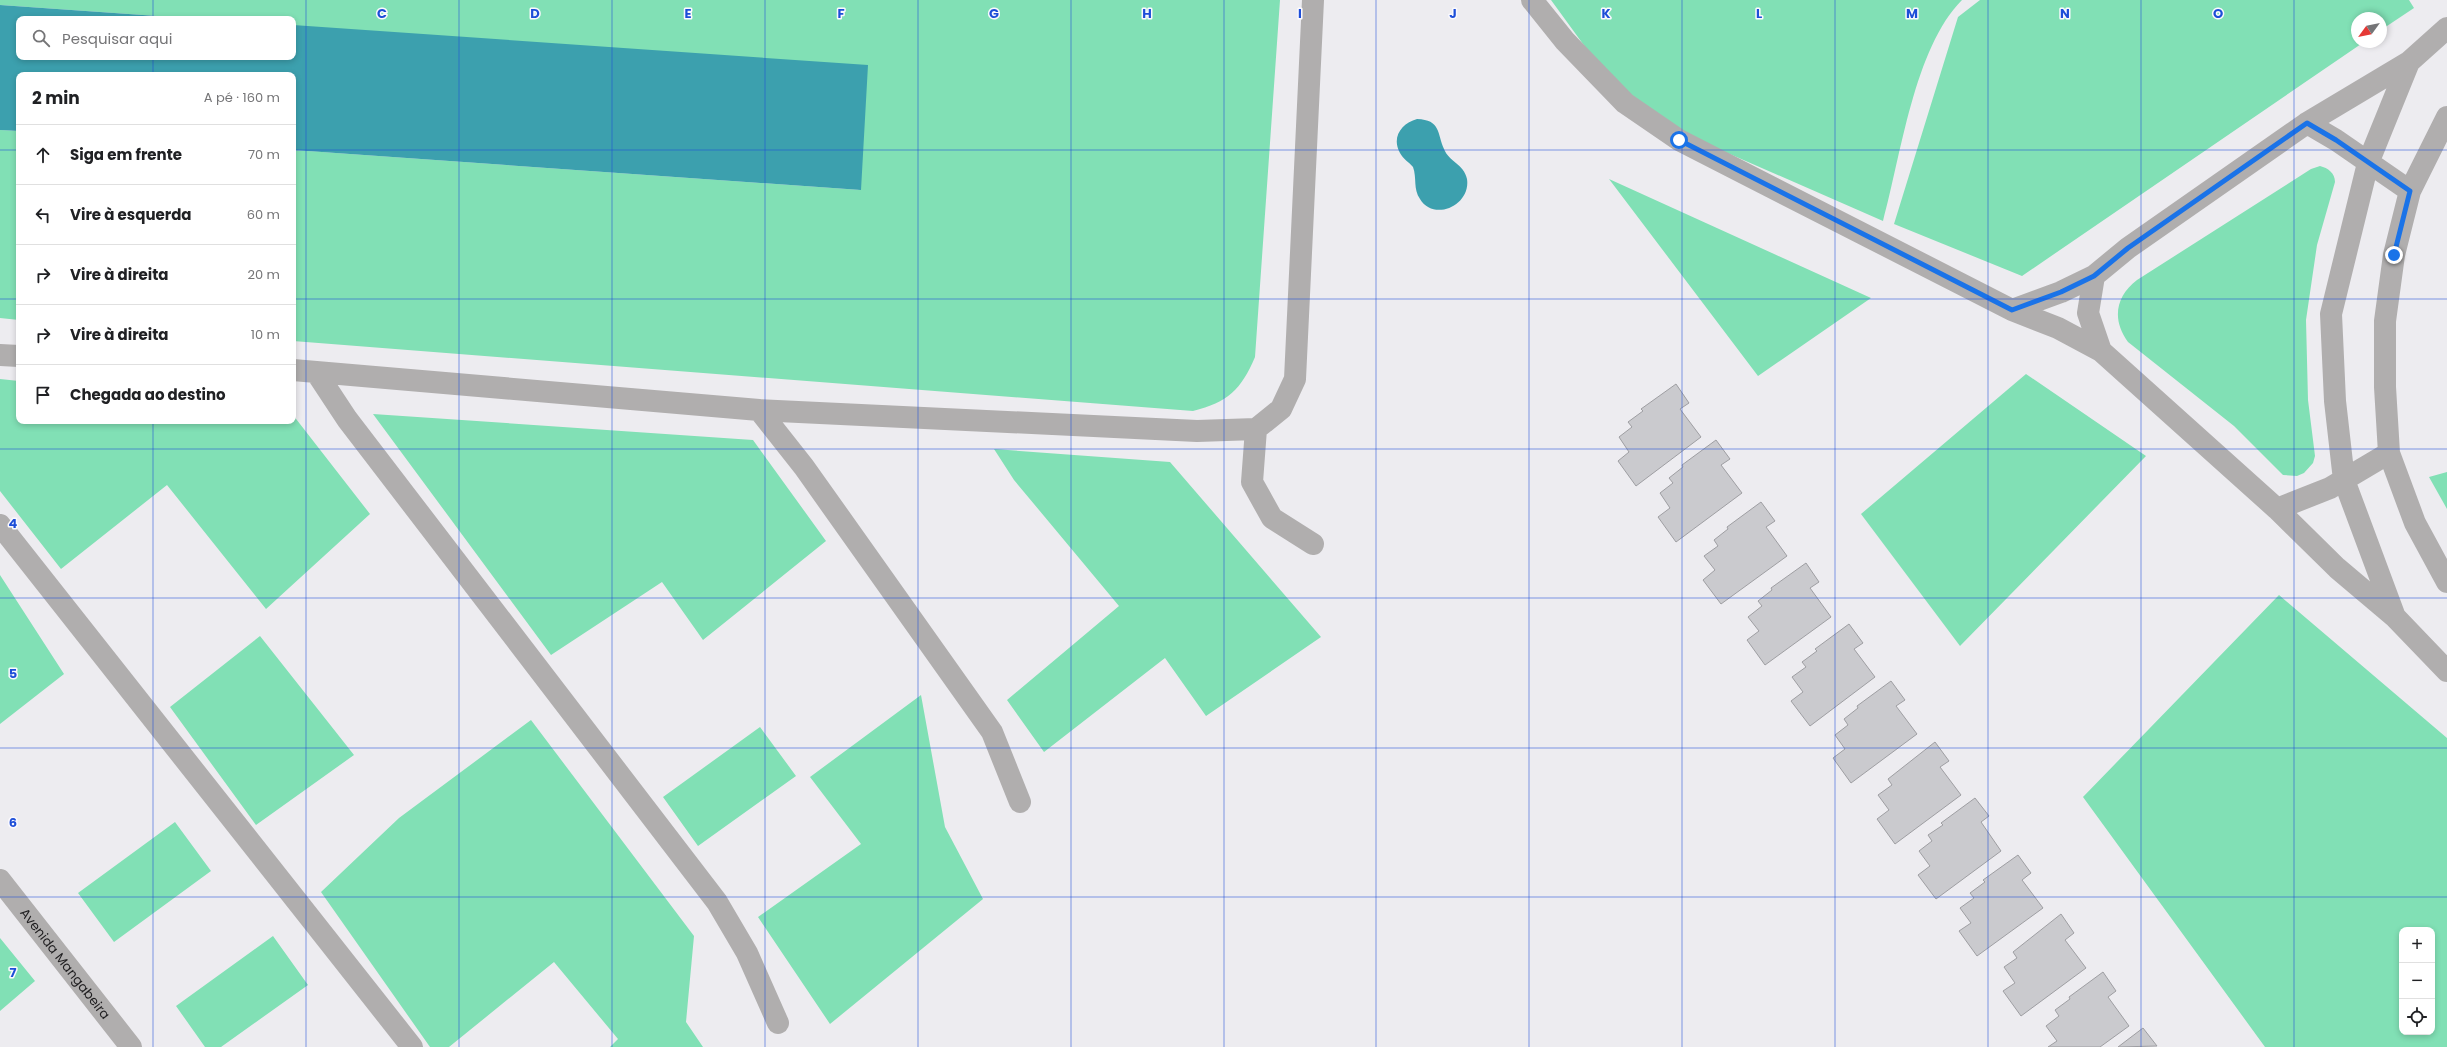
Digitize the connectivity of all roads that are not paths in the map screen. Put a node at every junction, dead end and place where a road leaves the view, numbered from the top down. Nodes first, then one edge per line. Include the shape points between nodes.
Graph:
1 (1313, 0) edge
2 (1532, 0) edge
3 (2447, 28) edge
4 (2408, 62) junction
5 (2447, 117) edge
6 (2307, 123) junction
7 (2368, 163) junction
8 (2410, 191) junction
9 (2094, 276) junction
10 (2012, 310) junction
11 (2101, 351) junction
12 (0, 355) edge
13 (16, 356) edge
14 (296, 370) edge
15 (316, 372) junction
16 (759, 410) junction
17 (1256, 429) junction
18 (2389, 453) junction
19 (2344, 480) junction
20 (2277, 509) junction
21 (0, 525) edge
22 (1313, 544) dead end
23 (2447, 582) edge
24 (2395, 617) junction
25 (2447, 671) edge
26 (1020, 802) dead end
27 (0, 880) edge
28 (778, 1023) dead end
29 (132, 1047) edge
30 (412, 1047) edge

1 - 17 street via 1295,379 1281,409
2 - 10 street via 1565,41 1625,103 1679,140
3 - 4 street
4 - 6 street
4 - 7 street
5 - 8 street
6 - 7 street
6 - 9 street via 2128,248
7 - 8 street
7 - 19 street via 2331,314 2335,401
8 - 18 street via 2394,255 2385,321
9 - 10 street via 2061,292
9 - 11 street via 2088,313
10 - 11 street via 2058,328
11 - 20 street
12 - 13 street
14 - 15 street
15 - 16 street
15 - 28 street via 347,419 718,902 747,953
16 - 17 street via 1197,431
16 - 26 street via 804,467 992,732
17 - 22 street via 1252,482 1272,518
18 - 19 street
18 - 23 street via 2415,523
19 - 20 street via 2317,494
19 - 24 street
20 - 24 street via 2336,568
21 - 30 street
24 - 25 street
27 - 29 street, Avenida Mangabeira

